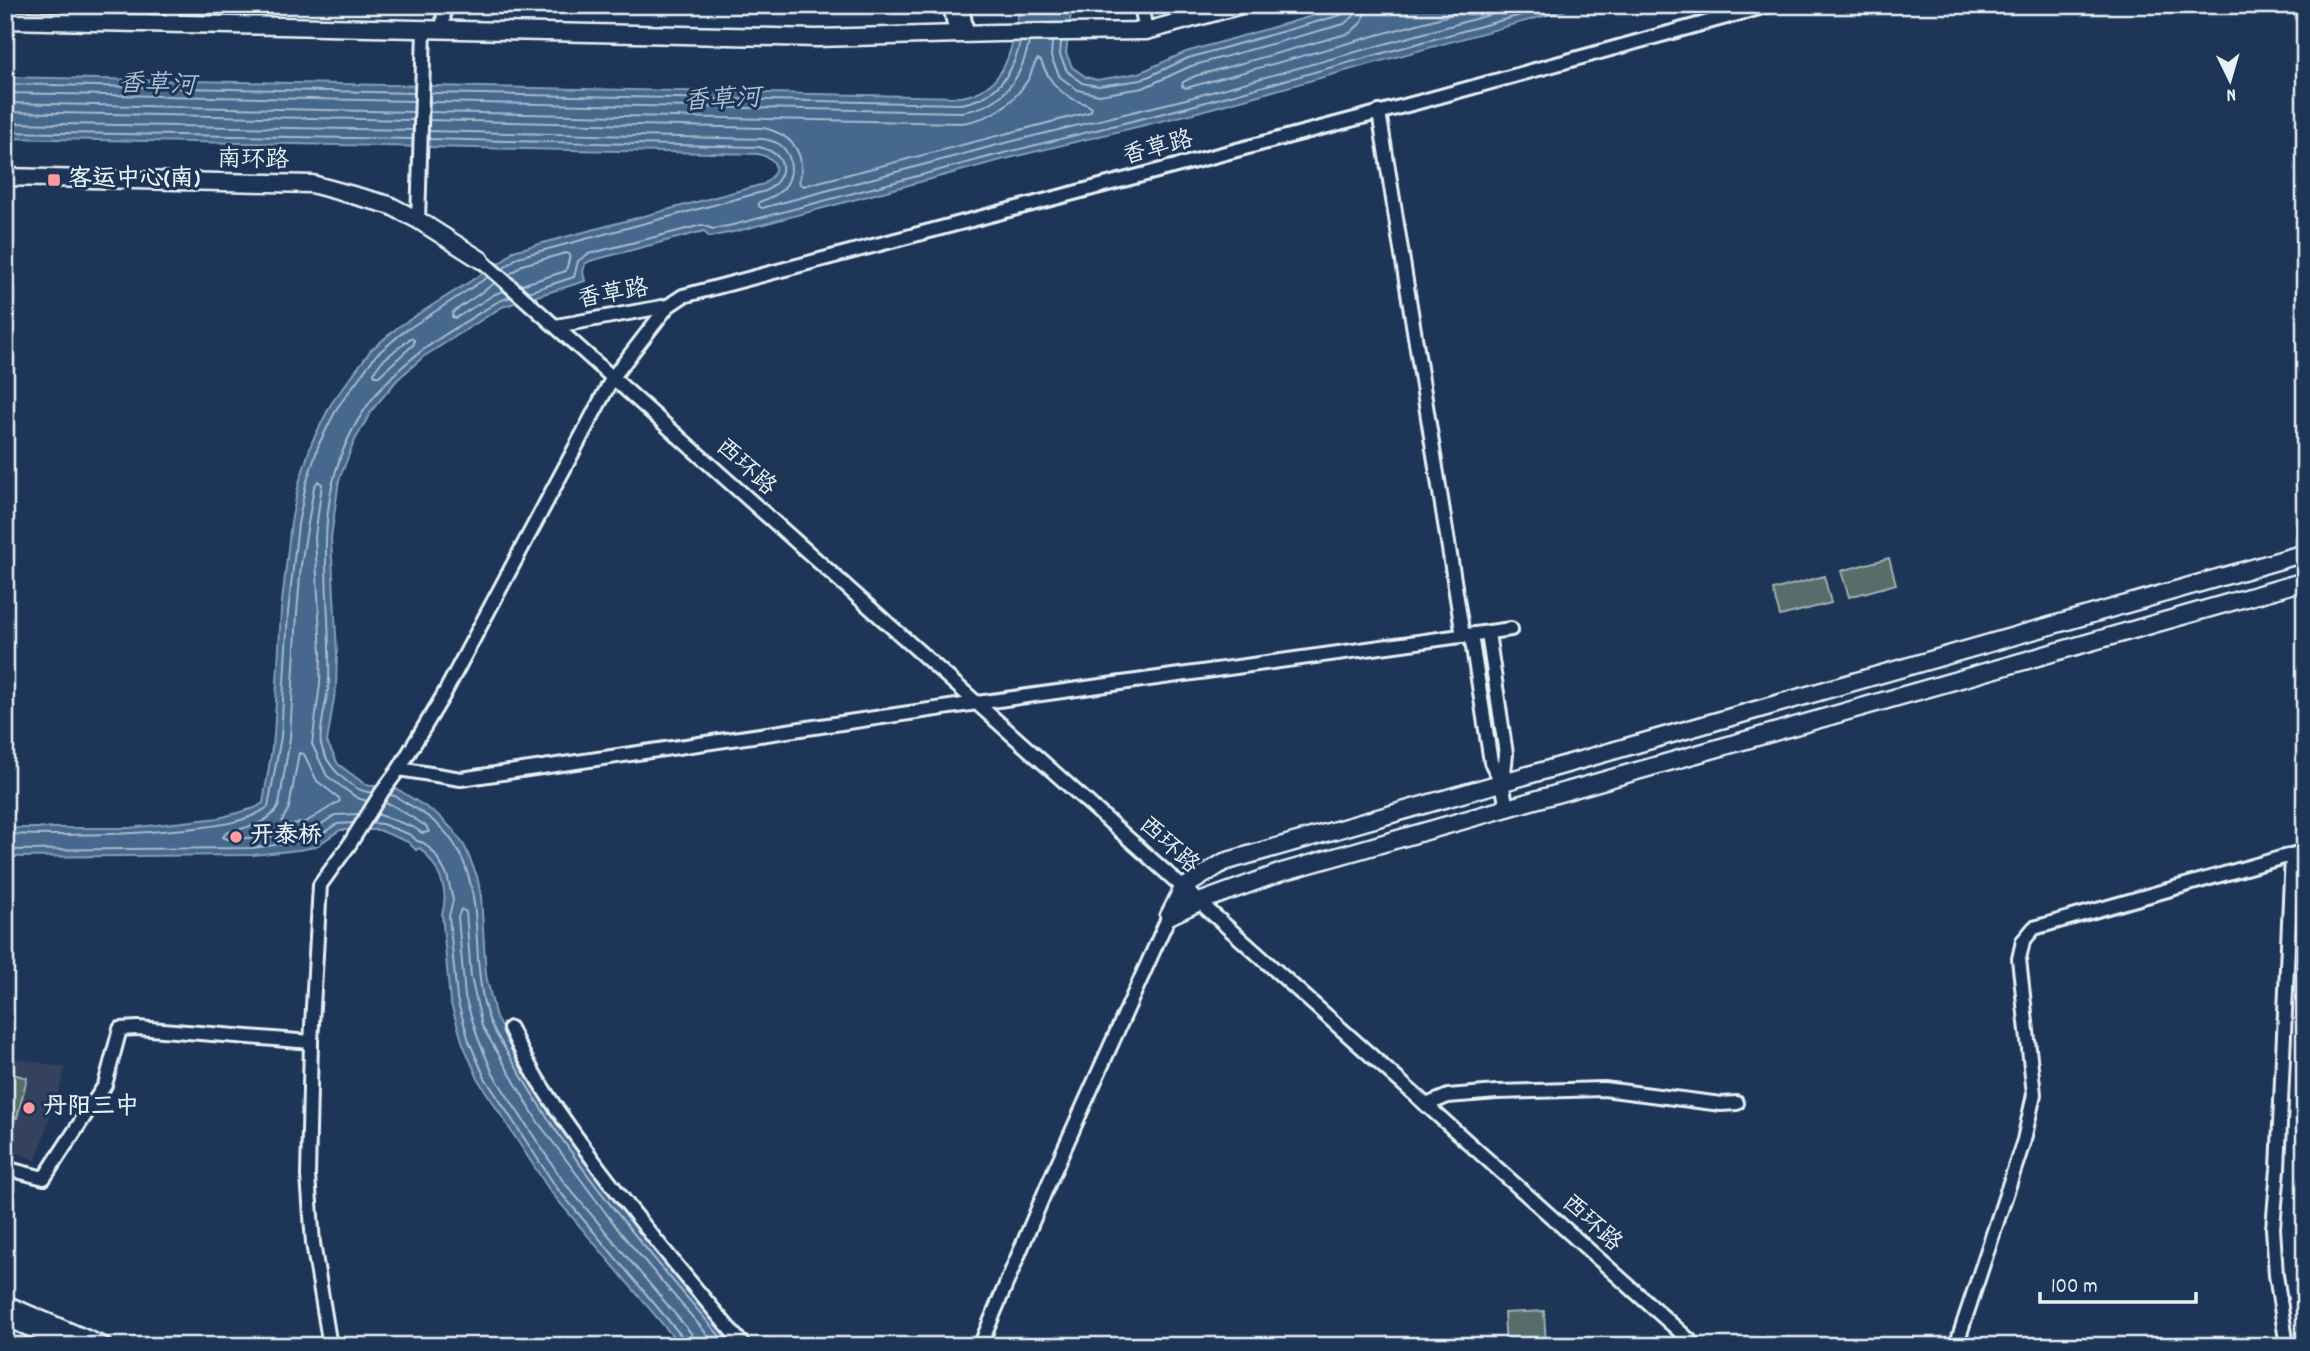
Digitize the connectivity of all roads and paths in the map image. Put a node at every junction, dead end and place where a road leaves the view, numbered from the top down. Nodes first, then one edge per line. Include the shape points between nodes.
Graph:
1 (173, 5) edge
2 (444, 5) edge
3 (950, 5) edge
4 (962, 5) edge
5 (1141, 5) edge
6 (1241, 5) edge
7 (1770, 5) edge
8 (5, 20) edge
9 (172, 24) junction
10 (424, 31) junction
11 (443, 31) junction
12 (1146, 31) junction
13 (962, 34) junction
14 (1379, 112) junction
15 (5, 177) edge
16 (418, 220) junction
17 (481, 260) joint
18 (668, 306) junction
19 (556, 327) junction
20 (612, 377) junction
21 (2305, 553) edge
22 (2305, 581) edge
23 (1511, 629) dead end
24 (1488, 633) junction
25 (1467, 635) junction
26 (977, 703) junction
27 (399, 769) junction
28 (1502, 783) junction
29 (1507, 808) junction
30 (2298, 853) edge
31 (1184, 888) junction
32 (1199, 902) junction
33 (1169, 916) junction
34 (510, 1028) dead end
35 (311, 1042) junction
36 (1737, 1103) dead end
37 (1426, 1105) junction
38 (5, 1168) edge
39 (5, 1304) edge
40 (5, 1317) edge
41 (72, 1346) edge
42 (103, 1346) edge
43 (330, 1346) edge
44 (744, 1346) edge
45 (979, 1346) edge
46 (1696, 1346) edge
47 (1956, 1346) edge
48 (2287, 1346) edge

1 - 9 street
2 - 11 street
3 - 13 street
4 - 13 street
5 - 12 street
6 - 12 main road
7 - 14 street, 香草路
8 - 9 main road
9 - 10 main road
10 - 11 main road
10 - 16 street
11 - 13 main road via 817,38
12 - 13 main road
14 - 18 street, 香草路 via 683,296
14 - 25 street
15 - 16 main road, 南环路 via 312,184 389,205
16 - 17 main road, 南环路
17 - 19 street
18 - 19 street, 香草路
18 - 20 street
19 - 20 street
20 - 26 street, 西环路
20 - 27 street via 443,696
21 - 28 main road
22 - 29 main road
23 - 24 street
24 - 25 street
24 - 28 street via 1507,754
25 - 26 street
25 - 28 street via 1492,762
26 - 27 street via 461,779
26 - 31 street, 西环路
27 - 35 street via 320,886
28 - 29 street
28 - 31 main road via 1224,862
29 - 32 main road via 1282,872
30 - 47 street via 2034,928 2023,941 2019,959 2034,1094 2024,1140
30 - 48 street via 2273,1228
31 - 32 street, 西环路
31 - 33 main road
32 - 33 main road
32 - 37 street, 西环路
33 - 45 street
34 - 44 street via 556,1110 647,1231
35 - 38 street via 120,1029 105,1085 44,1178
35 - 43 street via 308,1176 313,1244
36 - 37 street via 1604,1089 1497,1091 1448,1096
37 - 46 street, 西环路
39 - 42 main road
40 - 41 main road

